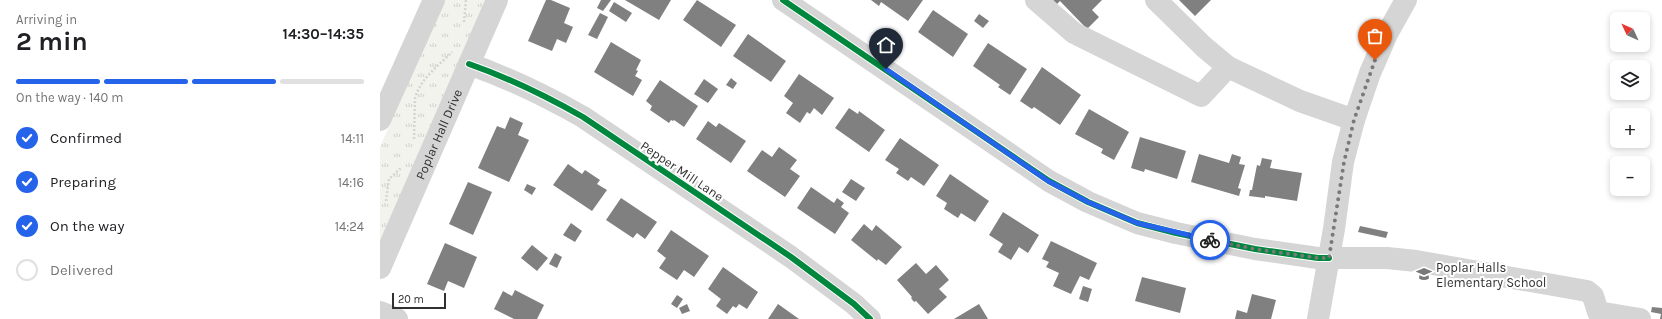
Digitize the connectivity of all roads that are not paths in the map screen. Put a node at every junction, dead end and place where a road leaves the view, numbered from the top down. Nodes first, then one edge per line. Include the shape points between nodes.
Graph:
1 (434, 0) edge
2 (497, 0) edge
3 (783, 0) edge
4 (1036, 0) edge
5 (1156, 0) edge
6 (1406, 0) edge
7 (460, 58) junction
8 (1228, 67) junction
9 (380, 120) edge
10 (1354, 120) junction
11 (1329, 258) junction
12 (380, 268) edge
13 (380, 312) edge
14 (397, 319) edge
15 (870, 319) edge
16 (1318, 319) edge
17 (1640, 319) edge

1 - 9 street
2 - 7 street, Poplar Hall Drive
3 - 11 street via 1048,181 1088,202 1137,223 1176,233 1255,249
4 - 8 street via 1074,33 1201,96
5 - 8 street
6 - 10 street via 1373,66
7 - 12 street, Poplar Hall Drive
7 - 15 street, Pepper Mill Lane via 547,96 583,116 791,258 854,304
8 - 10 street via 1300,101
10 - 11 street via 1344,162
11 - 16 street
11 - 17 street via 1416,261 1587,291 1593,296 1598,312
13 - 14 street

